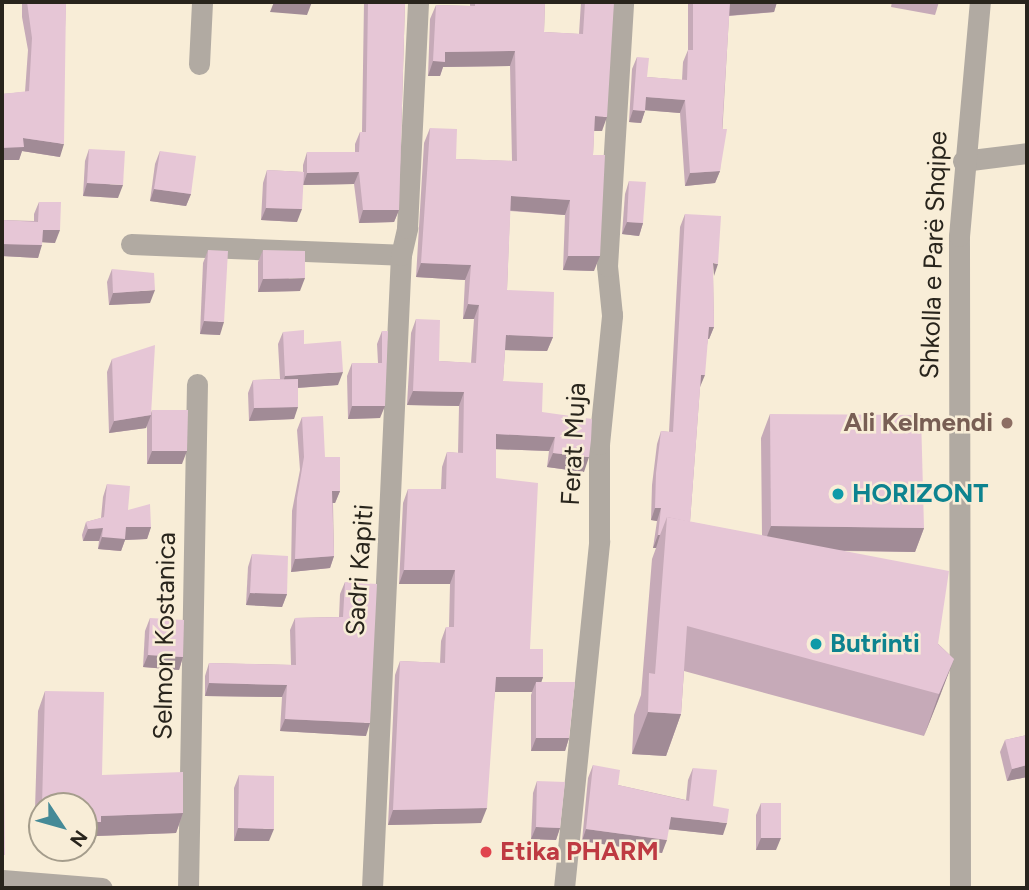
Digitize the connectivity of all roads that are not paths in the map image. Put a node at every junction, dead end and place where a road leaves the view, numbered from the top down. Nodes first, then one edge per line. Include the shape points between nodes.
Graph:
1 (202, 2) edge
2 (418, 2) edge
3 (623, 2) edge
4 (980, 2) edge
5 (199, 64) dead end
6 (1027, 153) edge
7 (963, 161) junction
8 (131, 244) dead end
9 (401, 255) junction
10 (197, 384) dead end
11 (932, 589) edge
12 (959, 593) junction
13 (2, 880) edge
14 (26, 884) edge
15 (102, 888) edge
16 (188, 888) edge
17 (372, 888) edge
18 (564, 888) edge
19 (960, 888) edge

1 - 5 street
2 - 9 street, Sadri Kapiti via 407,229
3 - 18 street, Ferat Muja via 607,266 612,315 599,444 598,541
4 - 7 street, Shkolla e Parë Shqipe
6 - 7 street
7 - 12 street, Shkolla e Parë Shqipe via 956,347
8 - 9 street
9 - 17 street, Sadri Kapiti
10 - 16 street, Selmon Kostanica
11 - 12 street
12 - 19 street, Shkolla e Parë Shqipe
13 - 14 street
14 - 15 street

